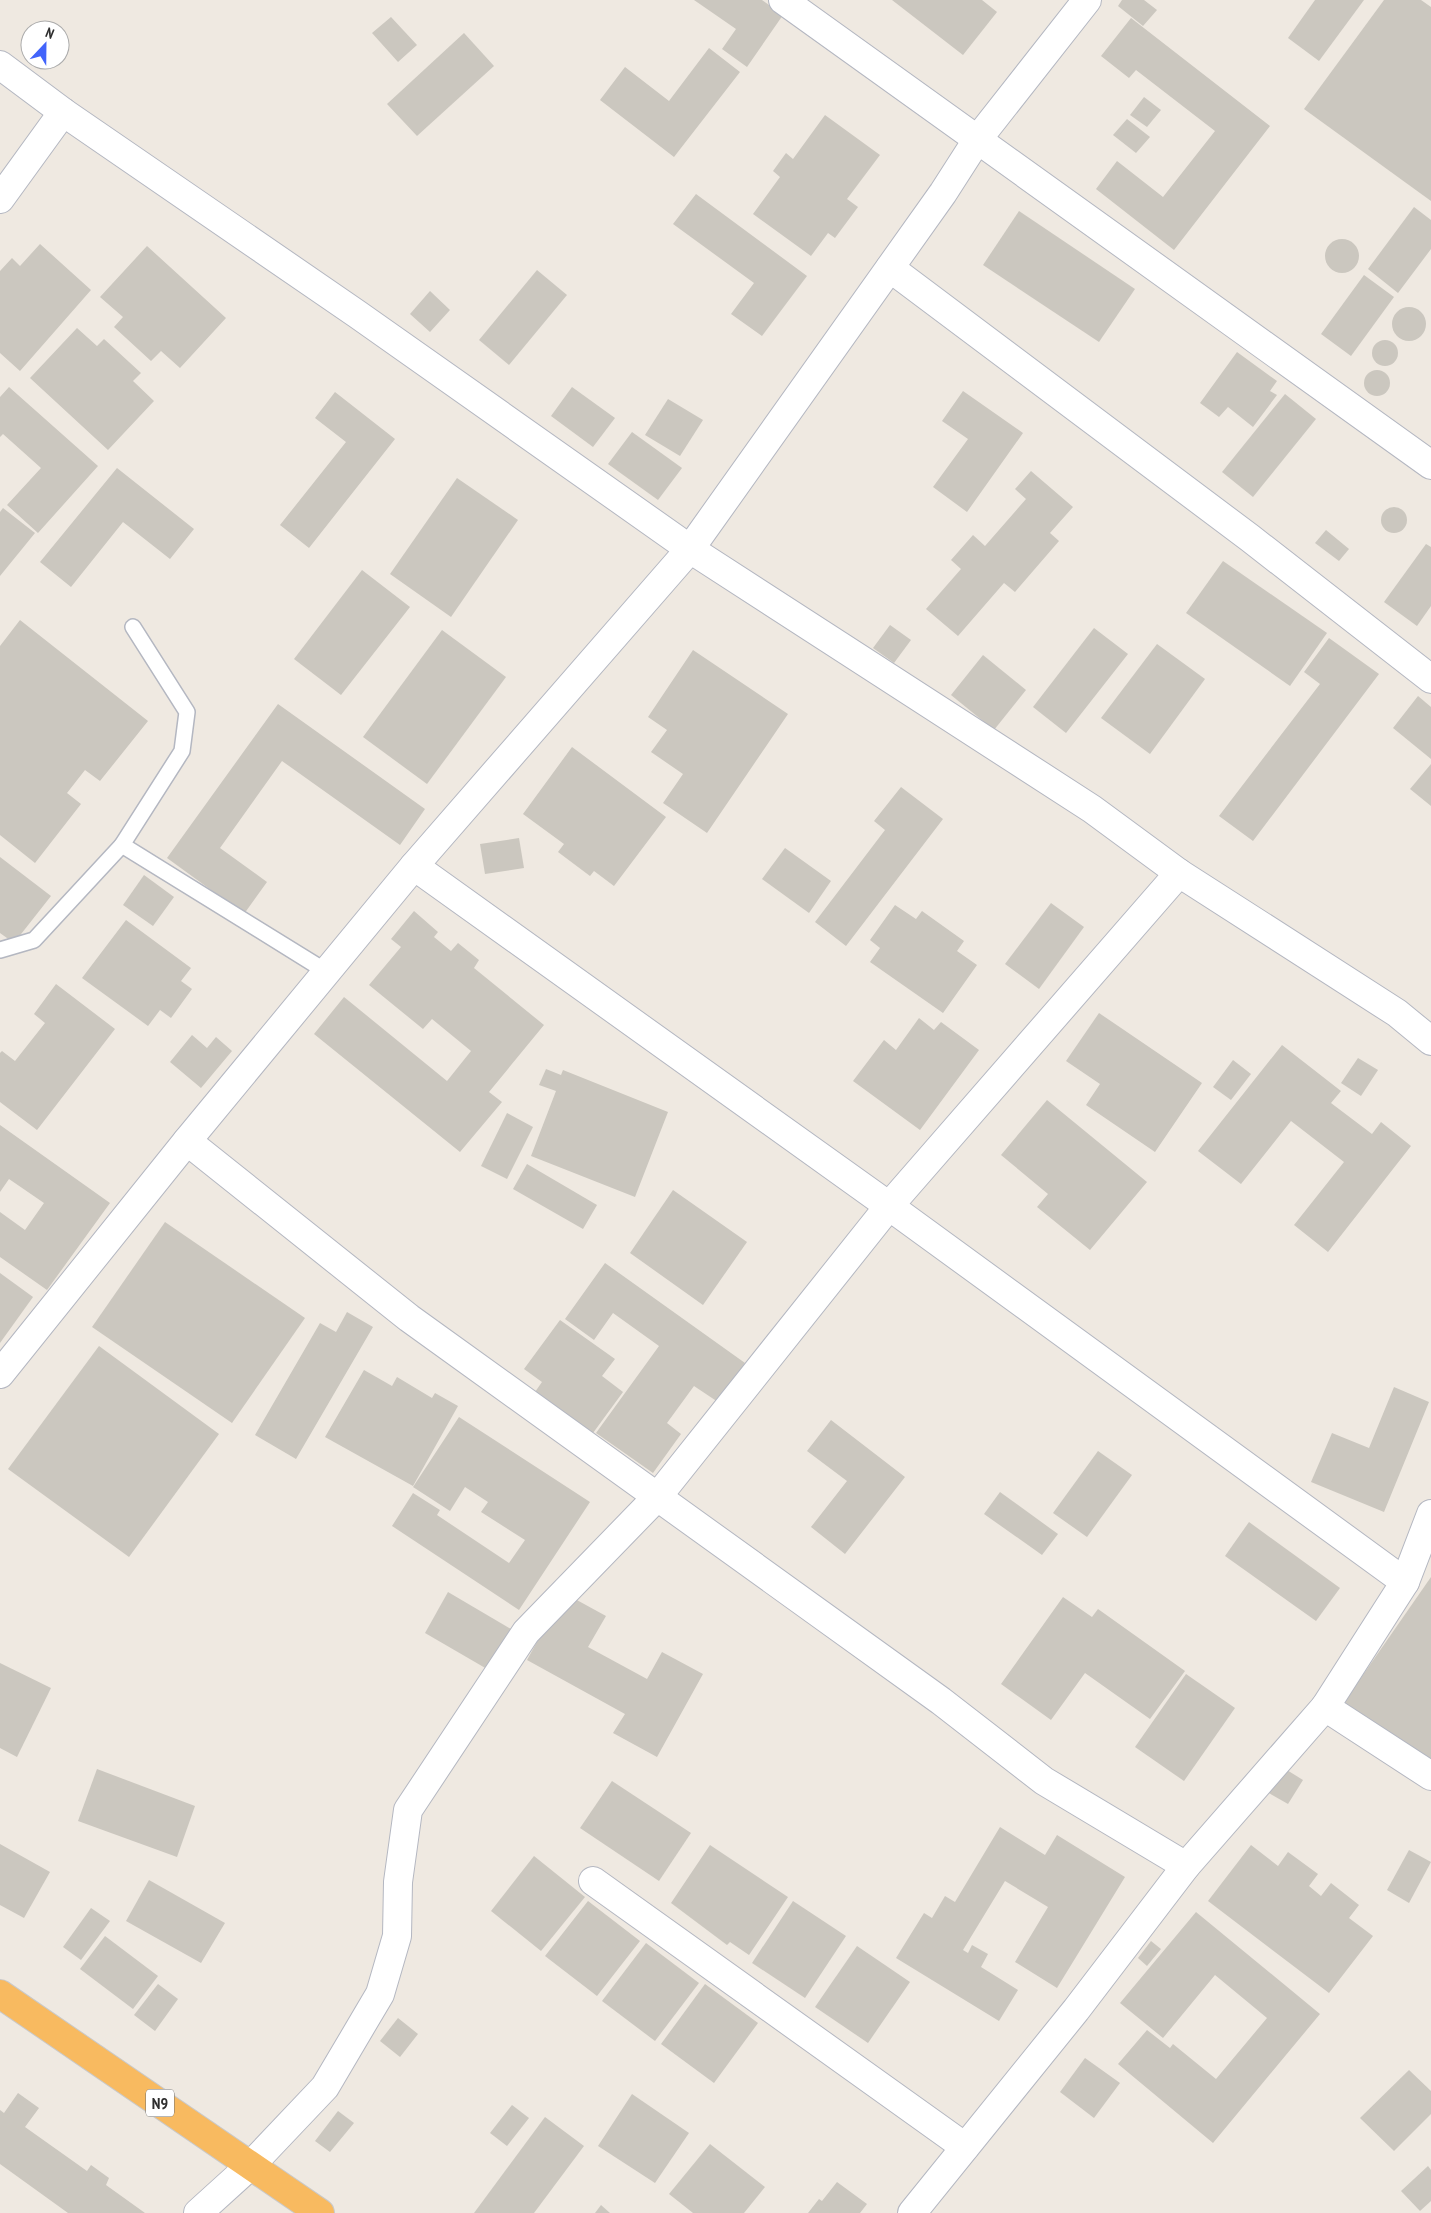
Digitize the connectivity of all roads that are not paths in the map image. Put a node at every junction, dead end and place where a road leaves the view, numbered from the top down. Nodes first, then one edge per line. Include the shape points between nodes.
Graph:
1 (782, 0) edge
2 (1087, 0) edge
3 (0, 65) edge
4 (63, 112) junction
5 (977, 140) junction
6 (0, 199) edge
7 (890, 268) junction
8 (1431, 465) edge
9 (690, 549) junction
10 (133, 627) dead end
11 (1431, 679) edge
12 (122, 845) junction
13 (414, 866) junction
14 (1179, 873) junction
15 (0, 950) edge
16 (327, 972) junction
17 (1431, 1041) edge
18 (187, 1141) junction
19 (889, 1206) junction
20 (0, 1374) edge
21 (658, 1496) junction
22 (1431, 1514) edge
23 (1406, 1582) junction
24 (1325, 1707) junction
25 (1431, 1776) edge
26 (1186, 1866) junction
27 (593, 1881) dead end
28 (0, 1994) edge
29 (965, 2147) junction
30 (251, 2165) junction
31 (198, 2213) edge
32 (320, 2213) edge
33 (912, 2213) edge

1 - 5 street
2 - 5 street
3 - 4 street
4 - 6 street
4 - 9 street
5 - 7 street
5 - 8 street
7 - 9 street
7 - 11 street via 1250,538
9 - 13 street
9 - 14 street via 1092,810
10 - 12 lane via 187,712 182,751
12 - 15 lane via 34,940
12 - 16 lane
13 - 16 street
13 - 19 street
14 - 17 street via 1397,1013
14 - 19 street
16 - 18 street
18 - 20 street
18 - 21 street via 409,1318
19 - 21 street
19 - 23 street
21 - 26 street via 941,1701 1044,1781
21 - 30 street via 526,1632 408,1810 398,1882 397,1936 380,1994 325,2087
22 - 23 street
23 - 24 street
24 - 25 street
24 - 26 street
26 - 29 street via 1076,2010
27 - 29 street
28 - 30 highway, N9
29 - 33 street
30 - 31 street
30 - 32 highway, N9

